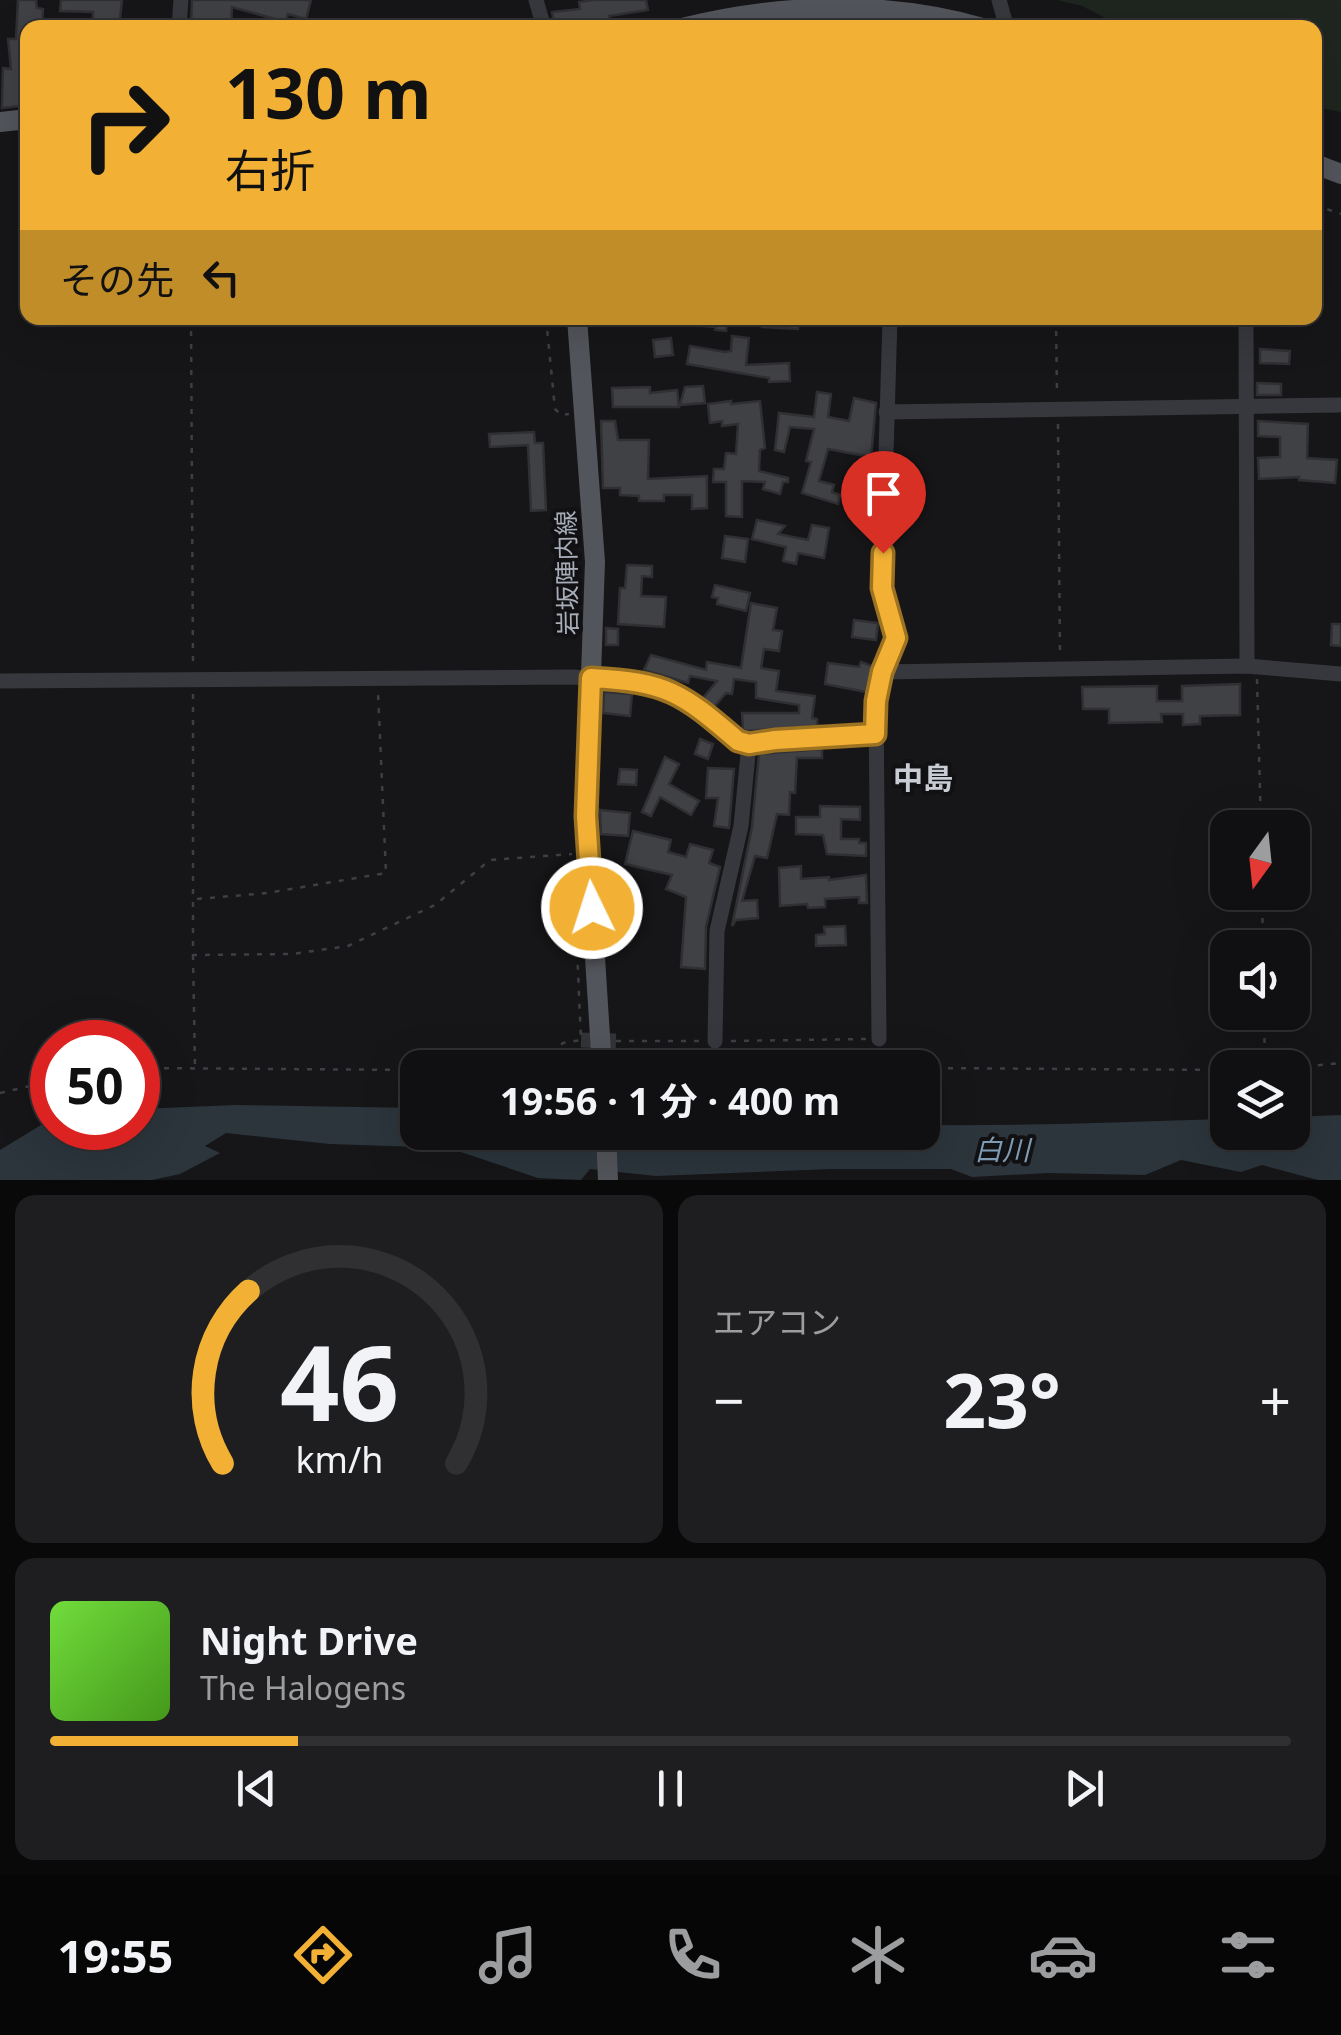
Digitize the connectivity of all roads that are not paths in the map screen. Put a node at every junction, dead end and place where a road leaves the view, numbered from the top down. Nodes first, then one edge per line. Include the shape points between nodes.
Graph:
1 (890, 17) edge
2 (727, 20) edge
3 (955, 20) edge
4 (578, 325) edge
5 (890, 325) edge
6 (1246, 325) edge
7 (1341, 406) edge
8 (1246, 408) junction
9 (886, 412) junction
10 (1252, 666) junction
11 (882, 672) junction
12 (1341, 674) edge
13 (591, 678) junction
14 (0, 682) edge
15 (875, 734) junction
16 (749, 744) junction
17 (879, 1039) road end
18 (715, 1042) road end
19 (601, 1050) edge
20 (607, 1150) edge
21 (608, 1180) edge

1 - 2 main road via 856,4
1 - 3 main road via 917,9
4 - 13 main road, 岩坂陣内線 via 595,562
5 - 9 street
6 - 8 street
7 - 8 street
8 - 9 street
8 - 10 street
9 - 11 street via 882,588 896,638
10 - 11 street
10 - 12 street
11 - 15 street
13 - 14 street
13 - 16 street via 637,680 679,694
13 - 19 main road, 岩坂陣内線 via 586,816
15 - 16 street
15 - 17 street
16 - 18 street via 741,826 717,931
20 - 21 main road

